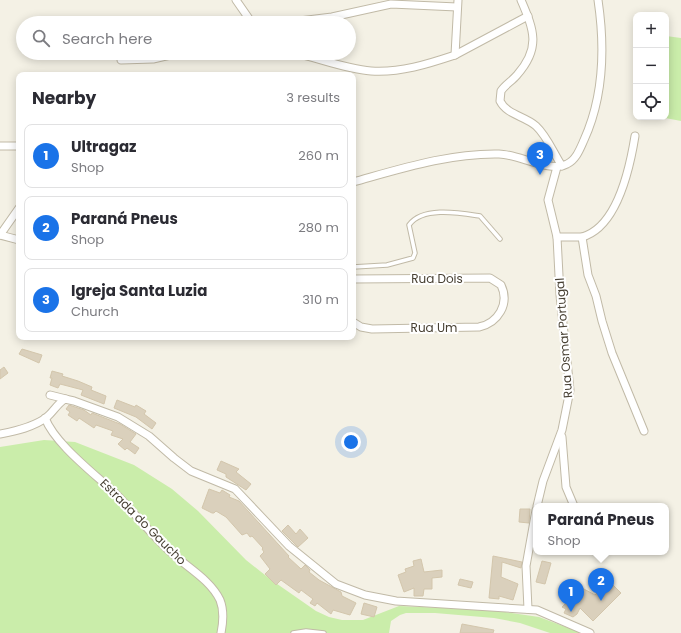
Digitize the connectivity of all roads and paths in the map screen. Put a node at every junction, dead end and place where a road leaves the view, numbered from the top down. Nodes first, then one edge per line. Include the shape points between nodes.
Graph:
1 (236, 0) edge
2 (521, 0) edge
3 (598, 0) edge
4 (457, 4) edge
5 (247, 16) edge
6 (337, 16) edge
7 (528, 16) junction
8 (455, 55) junction
9 (322, 60) edge
10 (635, 136) dead end
11 (0, 146) edge
12 (16, 146) edge
13 (560, 167) junction
14 (356, 181) edge
15 (16, 212) edge
16 (0, 235) edge
17 (557, 237) junction
18 (582, 237) junction
19 (16, 239) edge
20 (500, 239) dead end
21 (356, 267) edge
22 (356, 279) edge
23 (504, 302) joint
24 (356, 324) edge
25 (50, 395) dead end
26 (66, 399) junction
27 (45, 418) junction
28 (562, 430) junction
29 (644, 431) dead end
30 (0, 434) edge
31 (538, 503) edge
32 (573, 503) edge
33 (533, 527) edge
34 (528, 609) junction
35 (221, 633) edge
36 (293, 633) edge
37 (324, 633) edge
38 (590, 633) edge

1 - 5 street
2 - 7 street
3 - 13 street via 602,34 598,98 579,151 573,160
4 - 6 street via 391,4
4 - 8 street
7 - 8 street
7 - 13 street via 534,33 532,50 520,71 501,91 500,98 505,108 539,129
8 - 9 street via 423,66 381,71
10 - 18 street via 628,172 619,196 600,226
11 - 12 street
13 - 14 street via 510,155 481,154 408,166
13 - 17 street, Rua Osmar Portugal via 548,200
15 - 16 street
16 - 19 street
17 - 18 street
17 - 28 street, Rua Osmar Portugal via 570,390
18 - 29 street via 588,275 612,354
20 - 21 lane via 480,216 431,213 413,220 409,225 415,253 413,258 387,265
22 - 23 street, Rua Dois via 490,278 501,285
23 - 24 street, Rua Um via 494,321 473,328 372,329
25 - 26 street
26 - 27 street
26 - 34 street via 118,417 149,436 191,471 235,489 289,546 336,584 365,595 396,601
27 - 30 street via 30,426
27 - 35 street, Estrada do Gaucho via 52,431 70,450 174,555 208,584 220,601 223,624
28 - 31 street, Rua Osmar Portugal
28 - 32 street via 566,487
33 - 34 street via 526,566
34 - 38 street via 546,613
36 - 37 lane

